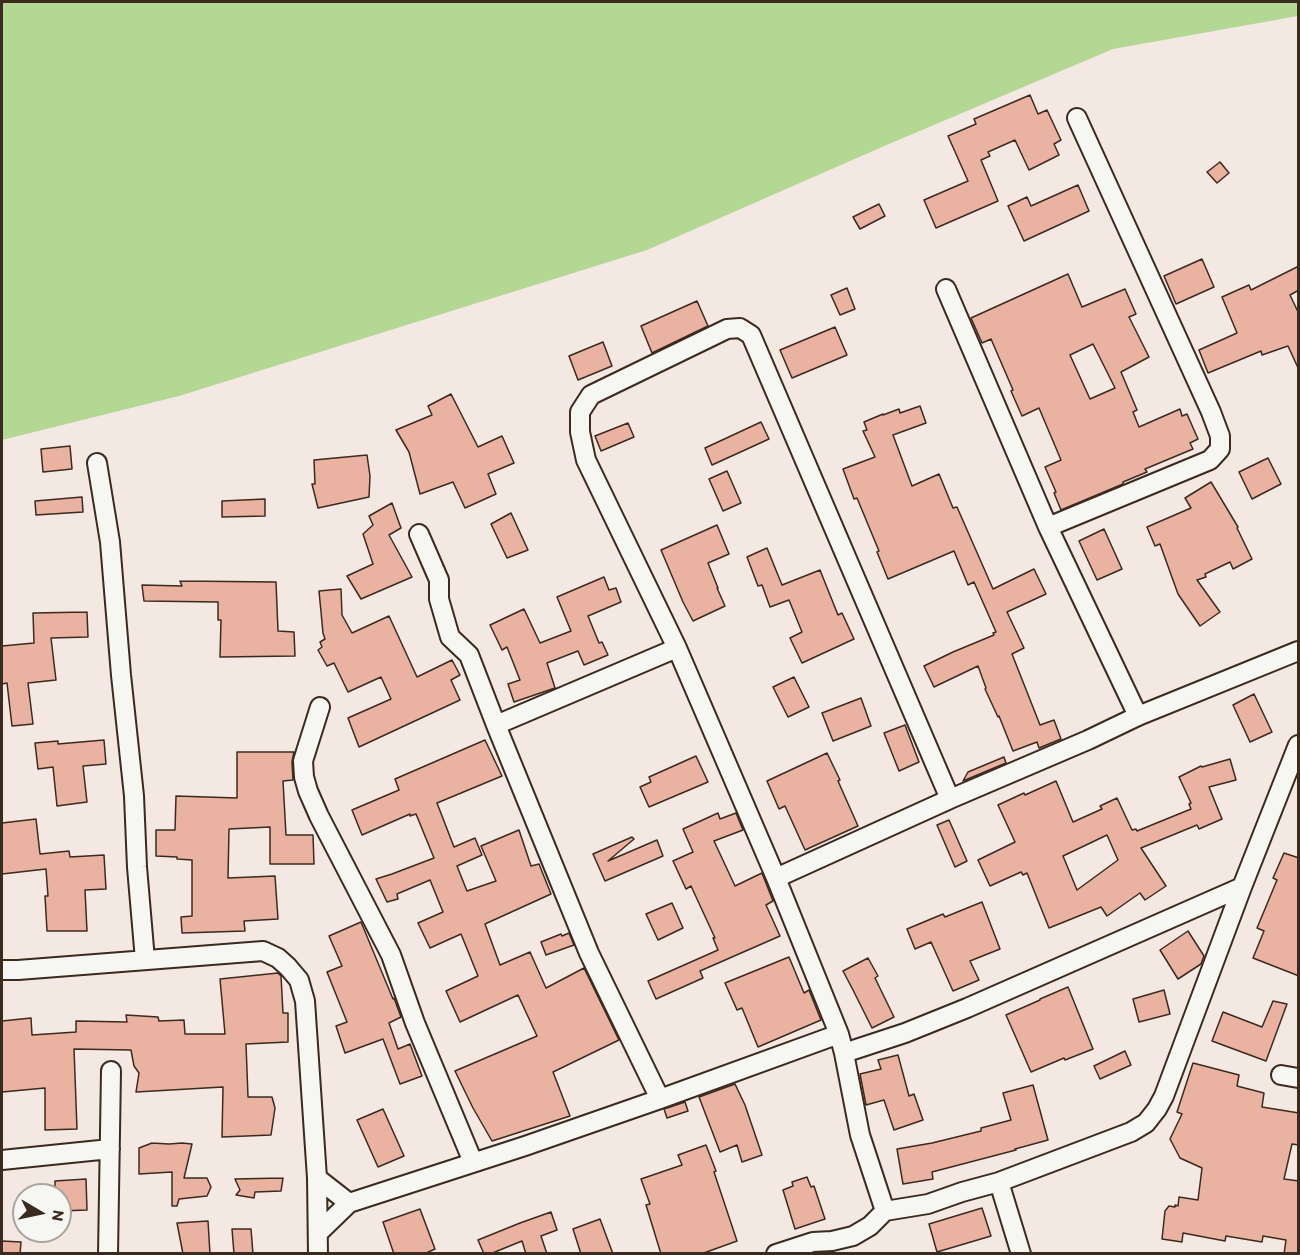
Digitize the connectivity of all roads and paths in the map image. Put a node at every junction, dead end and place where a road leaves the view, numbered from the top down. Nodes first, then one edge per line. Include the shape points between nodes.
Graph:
1 (1077, 118) dead end
2 (946, 289) dead end
3 (97, 463) dead end
4 (1047, 527) junction
5 (418, 534) dead end
6 (677, 648) junction
7 (1299, 651) edge
8 (320, 706) dead end
9 (1138, 716) junction
10 (496, 725) junction
11 (1299, 745) edge
12 (950, 799) junction
13 (776, 878) junction
14 (1242, 887) junction
15 (145, 960) junction
16 (2, 970) edge
17 (838, 1034) junction
18 (844, 1053) junction
19 (111, 1071) dead end
20 (660, 1099) junction
21 (110, 1149) junction
22 (2, 1160) edge
23 (473, 1162) junction
24 (316, 1178) junction
25 (999, 1182) junction
26 (349, 1203) junction
27 (885, 1211) junction
28 (318, 1233) junction
29 (815, 1248) edge
30 (108, 1254) edge
31 (318, 1254) edge
32 (776, 1254) edge
33 (1021, 1254) edge

1 - 4 street via 1211,412 1220,436 1220,449 1210,460
2 - 4 street
3 - 15 street via 110,542
4 - 9 street
5 - 10 street via 439,580 439,599 450,637 469,655
6 - 10 street
6 - 12 street via 586,460 580,412 591,395 727,329 740,328 751,334
6 - 13 street
7 - 9 street
8 - 23 street via 303,761 308,791 392,956 415,1023
9 - 12 street
10 - 20 street via 589,953
11 - 14 street
12 - 13 street
13 - 17 street
14 - 18 street via 967,1008
14 - 25 street via 1157,1110 1131,1132
15 - 16 street
15 - 24 street via 263,951 278,958 299,980 305,1001
17 - 18 street
17 - 20 street
18 - 27 street via 860,1135
19 - 21 street
20 - 23 street
21 - 22 street
21 - 30 street
23 - 26 street
24 - 26 street
24 - 28 street
25 - 27 street via 928,1204
25 - 33 street
26 - 28 street
27 - 29 street via 853,1236
28 - 31 street
29 - 32 street

